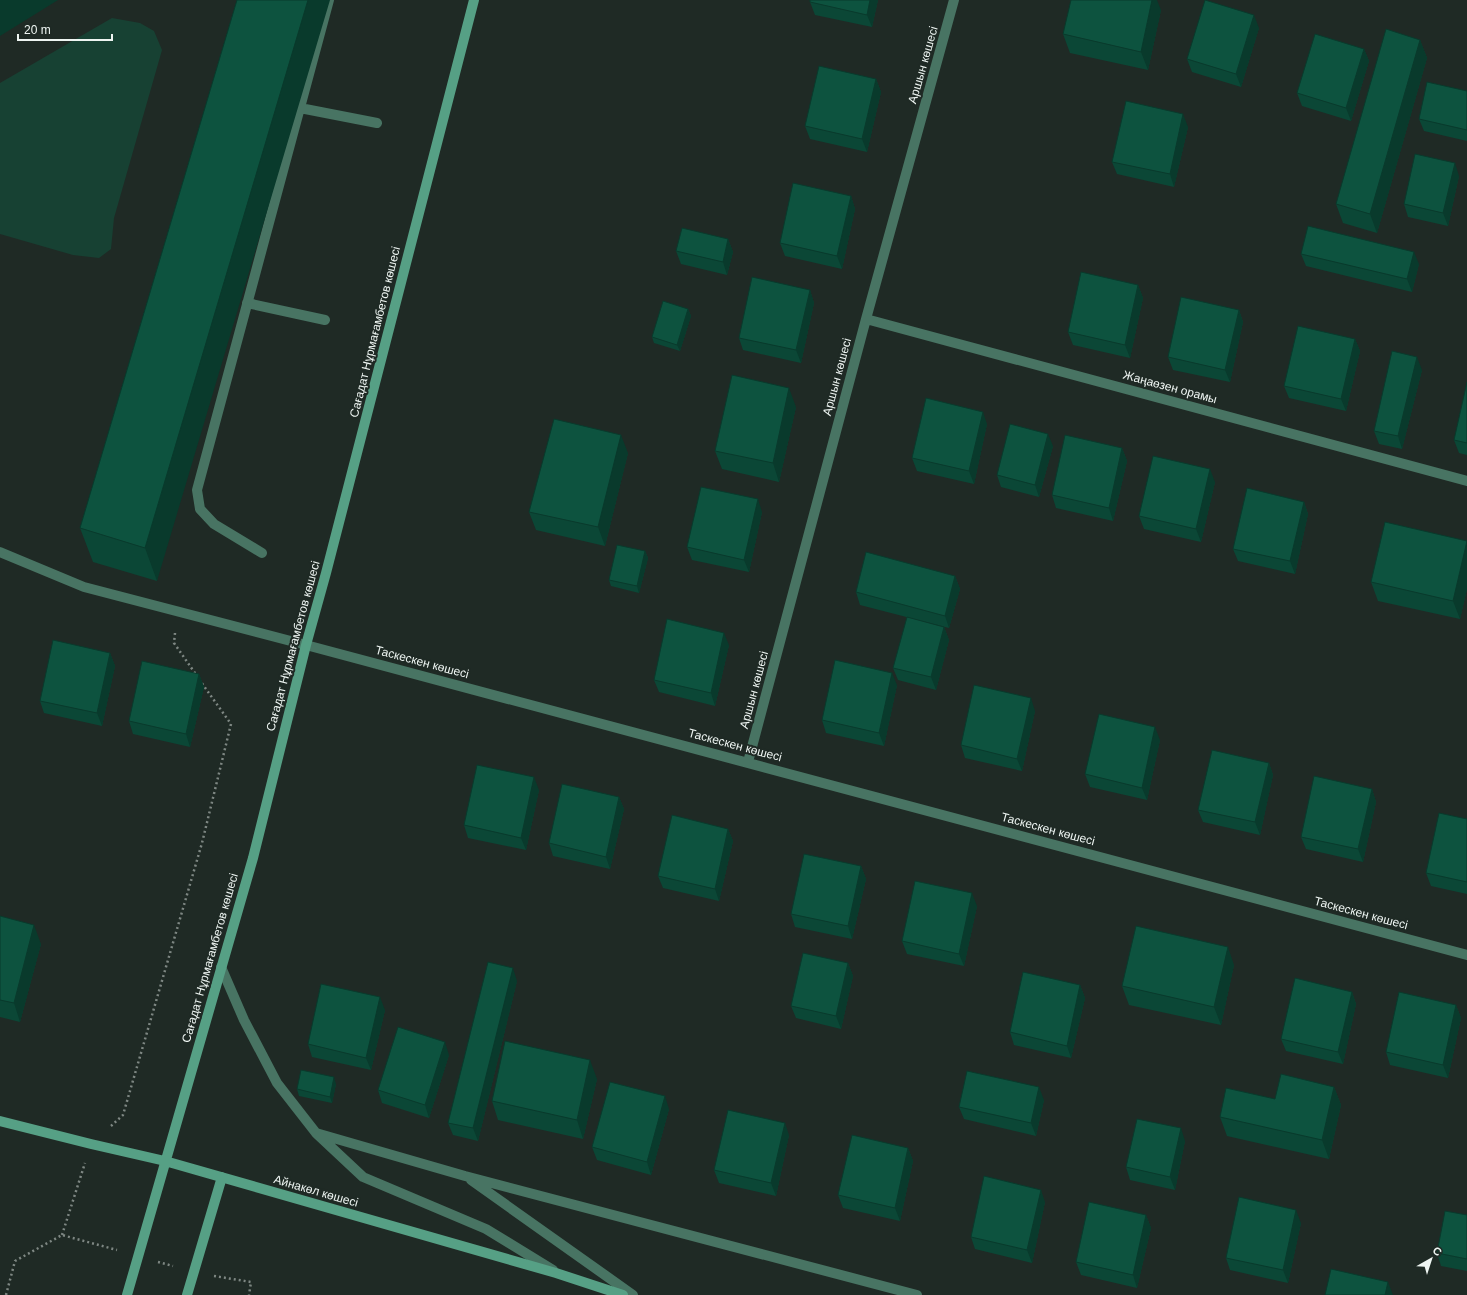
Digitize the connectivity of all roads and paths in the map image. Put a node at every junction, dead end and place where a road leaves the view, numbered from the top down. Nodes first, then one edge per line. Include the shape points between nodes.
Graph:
1 (329, 0) edge
2 (474, 0) edge
3 (954, 0) edge
4 (300, 108) junction
5 (377, 123) dead end
6 (247, 303) junction
7 (866, 319) junction
8 (325, 320) dead end
9 (1467, 481) edge
10 (0, 552) edge
11 (262, 553) dead end
12 (179, 612) junction
13 (306, 645) junction
14 (748, 762) junction
15 (1467, 955) edge
16 (221, 967) junction
17 (0, 1121) edge
18 (316, 1133) junction
19 (91, 1144) junction
20 (165, 1161) junction
21 (465, 1176) junction
22 (222, 1177) junction
23 (62, 1235) dead end
24 (556, 1273) junction
25 (127, 1295) edge
26 (187, 1295) edge
27 (623, 1295) edge
28 (633, 1295) edge
29 (917, 1295) edge

1 - 4 street
2 - 13 street, Сағадат Нұрмағамбетов көшесі
3 - 7 street, Аршын көшесі
4 - 5 street
4 - 6 street
6 - 8 street
6 - 11 street via 197,490 200,509 214,524
7 - 9 street, Жаңаөзен орамы
7 - 14 street, Аршын көшесі
10 - 12 street, Таскескен көшесі via 84,587
12 - 13 street, Таскескен көшесі
12 - 19 path via 174,643 231,724 202,843 123,1115
13 - 14 street, Таскескен көшесі
13 - 16 street, Сағадат Нұрмағамбетов көшесі via 253,858
14 - 15 street, Таскескен көшесі
16 - 18 street via 244,1020 278,1083
16 - 20 street, Сағадат Нұрмағамбетов көшесі
17 - 19 street, Айнакөл көшесі
18 - 21 street
18 - 24 street via 362,1177 486,1229
19 - 20 street, Айнакөл көшесі
19 - 23 path
20 - 22 street, Айнакөл көшесі
20 - 25 street, Сағадат Нұрмағамбетов көшесі
21 - 28 street
21 - 29 street
22 - 24 street, Айнакөл көшесі
22 - 26 street
24 - 27 street, Айнакөл көшесі

